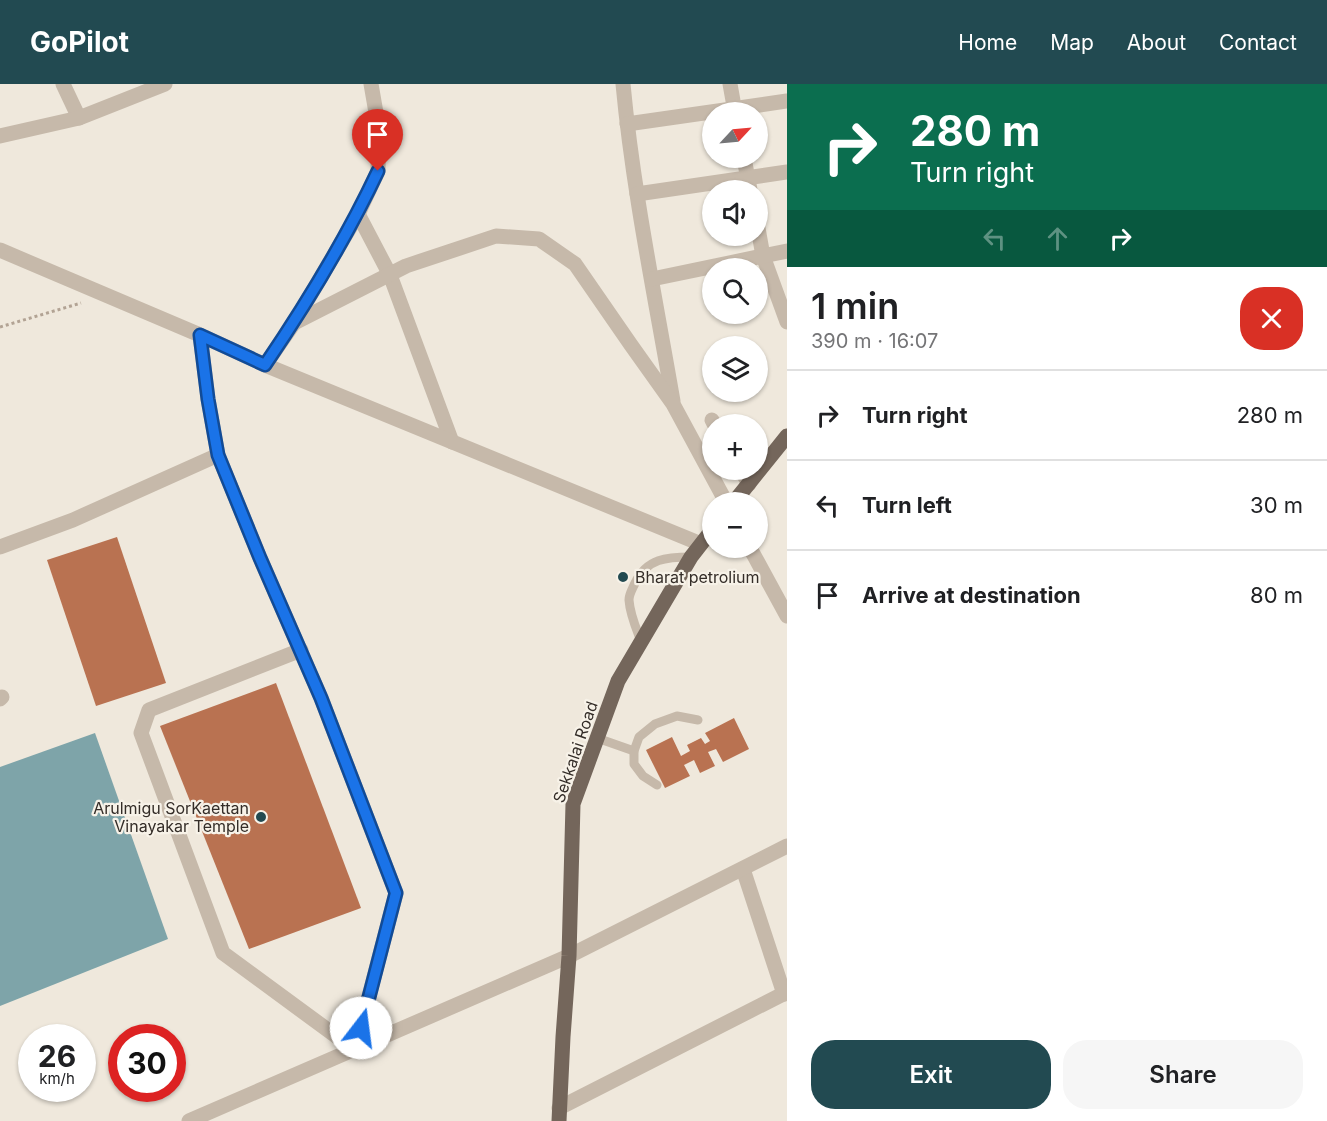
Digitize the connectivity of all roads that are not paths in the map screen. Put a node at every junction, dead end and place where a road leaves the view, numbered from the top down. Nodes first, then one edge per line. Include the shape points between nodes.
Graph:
1 (63, 84) edge
2 (165, 84) edge
3 (371, 84) edge
4 (623, 84) edge
5 (730, 84) edge
6 (787, 101) edge
7 (733, 102) edge
8 (768, 105) edge
9 (702, 115) edge
10 (79, 118) junction
11 (627, 124) junction
12 (0, 136) edge
13 (787, 172) edge
14 (762, 180) edge
15 (702, 188) edge
16 (637, 194) junction
17 (358, 214) junction
18 (761, 246) edge
19 (0, 250) edge
20 (787, 252) edge
21 (763, 256) junction
22 (390, 274) junction
23 (652, 279) junction
24 (787, 322) edge
25 (294, 323) junction
26 (200, 335) junction
27 (265, 365) junction
28 (673, 404) junction
29 (787, 436) edge
30 (452, 442) junction
31 (218, 455) junction
32 (747, 480) edge
33 (749, 484) junction
34 (721, 492) edge
35 (742, 492) edge
36 (701, 544) joint
37 (0, 547) edge
38 (691, 557) junction
39 (755, 558) edge
40 (787, 616) edge
41 (641, 641) junction
42 (300, 650) junction
43 (698, 720) dead end
44 (597, 738) junction
45 (634, 751) junction
46 (657, 785) dead end
47 (787, 846) edge
48 (742, 869) junction
49 (569, 956) junction
50 (786, 993) edge
51 (355, 1050) junction
52 (559, 1114) edge
53 (189, 1121) edge

1 - 10 street
2 - 10 street
3 - 17 street via 379,130 378,171
4 - 11 street
5 - 7 street
6 - 8 street
9 - 11 street
10 - 12 street
11 - 16 street
13 - 14 street
15 - 16 street
16 - 23 street
17 - 22 street
17 - 25 street
18 - 21 street
19 - 26 street
20 - 21 street
21 - 23 street
21 - 24 street
22 - 25 street
22 - 28 street via 496,236 539,239 575,264
22 - 30 street
23 - 28 street
25 - 27 street
26 - 27 street
26 - 31 street
27 - 30 street
28 - 34 street
29 - 33 main road
30 - 36 street
31 - 37 street via 73,520
31 - 42 street
32 - 33 street
33 - 35 main road
36 - 38 main road, Sekkalai Road
38 - 41 main road, Sekkalai Road
38 - 41 lane via 669,557 650,565 638,578 628,597
39 - 40 street
41 - 44 main road, Sekkalai Road via 618,681
42 - 51 street via 396,893
42 - 51 street via 149,710 141,733 223,953
43 - 45 lane via 677,717 654,724 639,737
44 - 45 lane
44 - 49 main road, Sekkalai Road via 573,804
45 - 46 lane via 634,764
47 - 48 street
48 - 49 street
48 - 50 street
49 - 51 street
49 - 52 main road, Sekkalai Road
50 - 52 street
51 - 53 street

